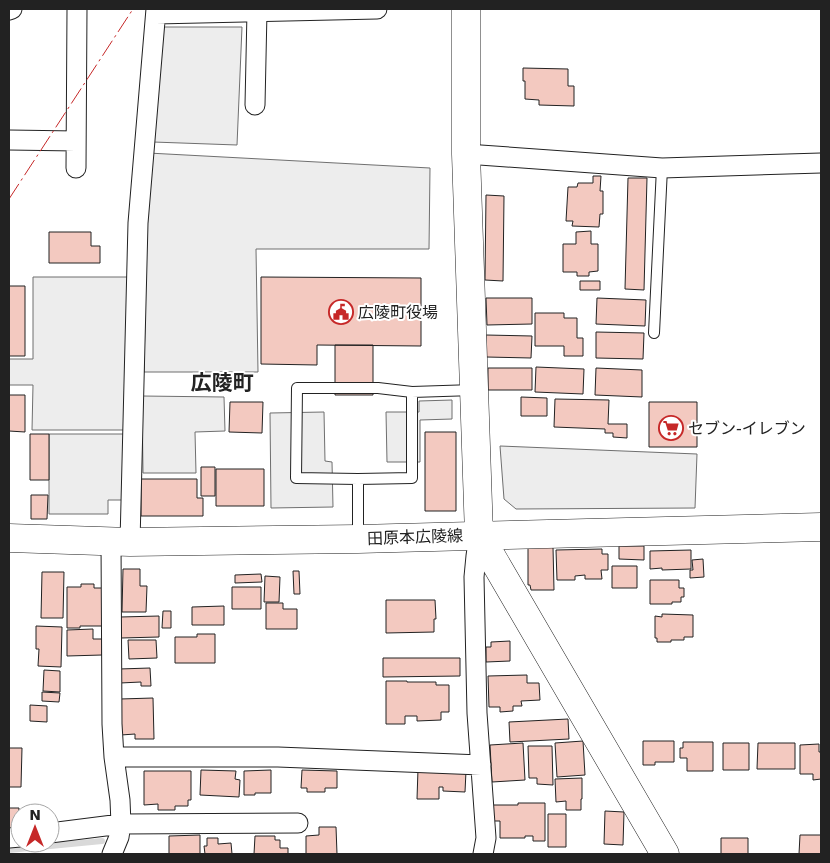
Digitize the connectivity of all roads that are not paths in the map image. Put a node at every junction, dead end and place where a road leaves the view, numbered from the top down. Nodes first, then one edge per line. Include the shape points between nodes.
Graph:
1 (77, 9) edge
2 (376, 9) edge
3 (466, 9) edge
4 (156, 11) edge
5 (257, 11) junction
6 (255, 105) dead end
7 (9, 140) edge
8 (76, 140) junction
9 (466, 154) junction
10 (821, 163) edge
11 (76, 168) dead end
12 (662, 168) junction
13 (654, 333) dead end
14 (474, 390) junction
15 (412, 392) junction
16 (358, 479) junction
17 (821, 527) edge
18 (479, 535) junction
19 (9, 538) edge
20 (358, 539) junction
21 (121, 542) junction
22 (114, 757) junction
23 (481, 765) junction
24 (298, 823) dead end
25 (121, 824) junction
26 (60, 832) edge
27 (112, 854) edge
28 (483, 854) edge
29 (665, 854) edge

1 - 8 street
2 - 5 street
3 - 9 street
4 - 5 street
4 - 21 street via 138,223
5 - 6 street
7 - 8 street
8 - 11 street
9 - 12 street
9 - 14 street
10 - 12 street
12 - 13 lane
14 - 15 lane
14 - 18 street
15 - 16 lane via 412,478
15 - 16 lane via 378,388 297,388 296,478
16 - 20 lane
17 - 18 street, 田原本広陵線
18 - 20 street, 田原本広陵線
18 - 23 street via 474,577
18 - 29 street
19 - 21 street, 田原本広陵線
20 - 21 street, 田原本広陵線
21 - 22 street via 112,724
22 - 23 street via 278,757
22 - 25 street
23 - 28 street via 486,838
24 - 25 street
25 - 26 street
25 - 27 street via 120,837

